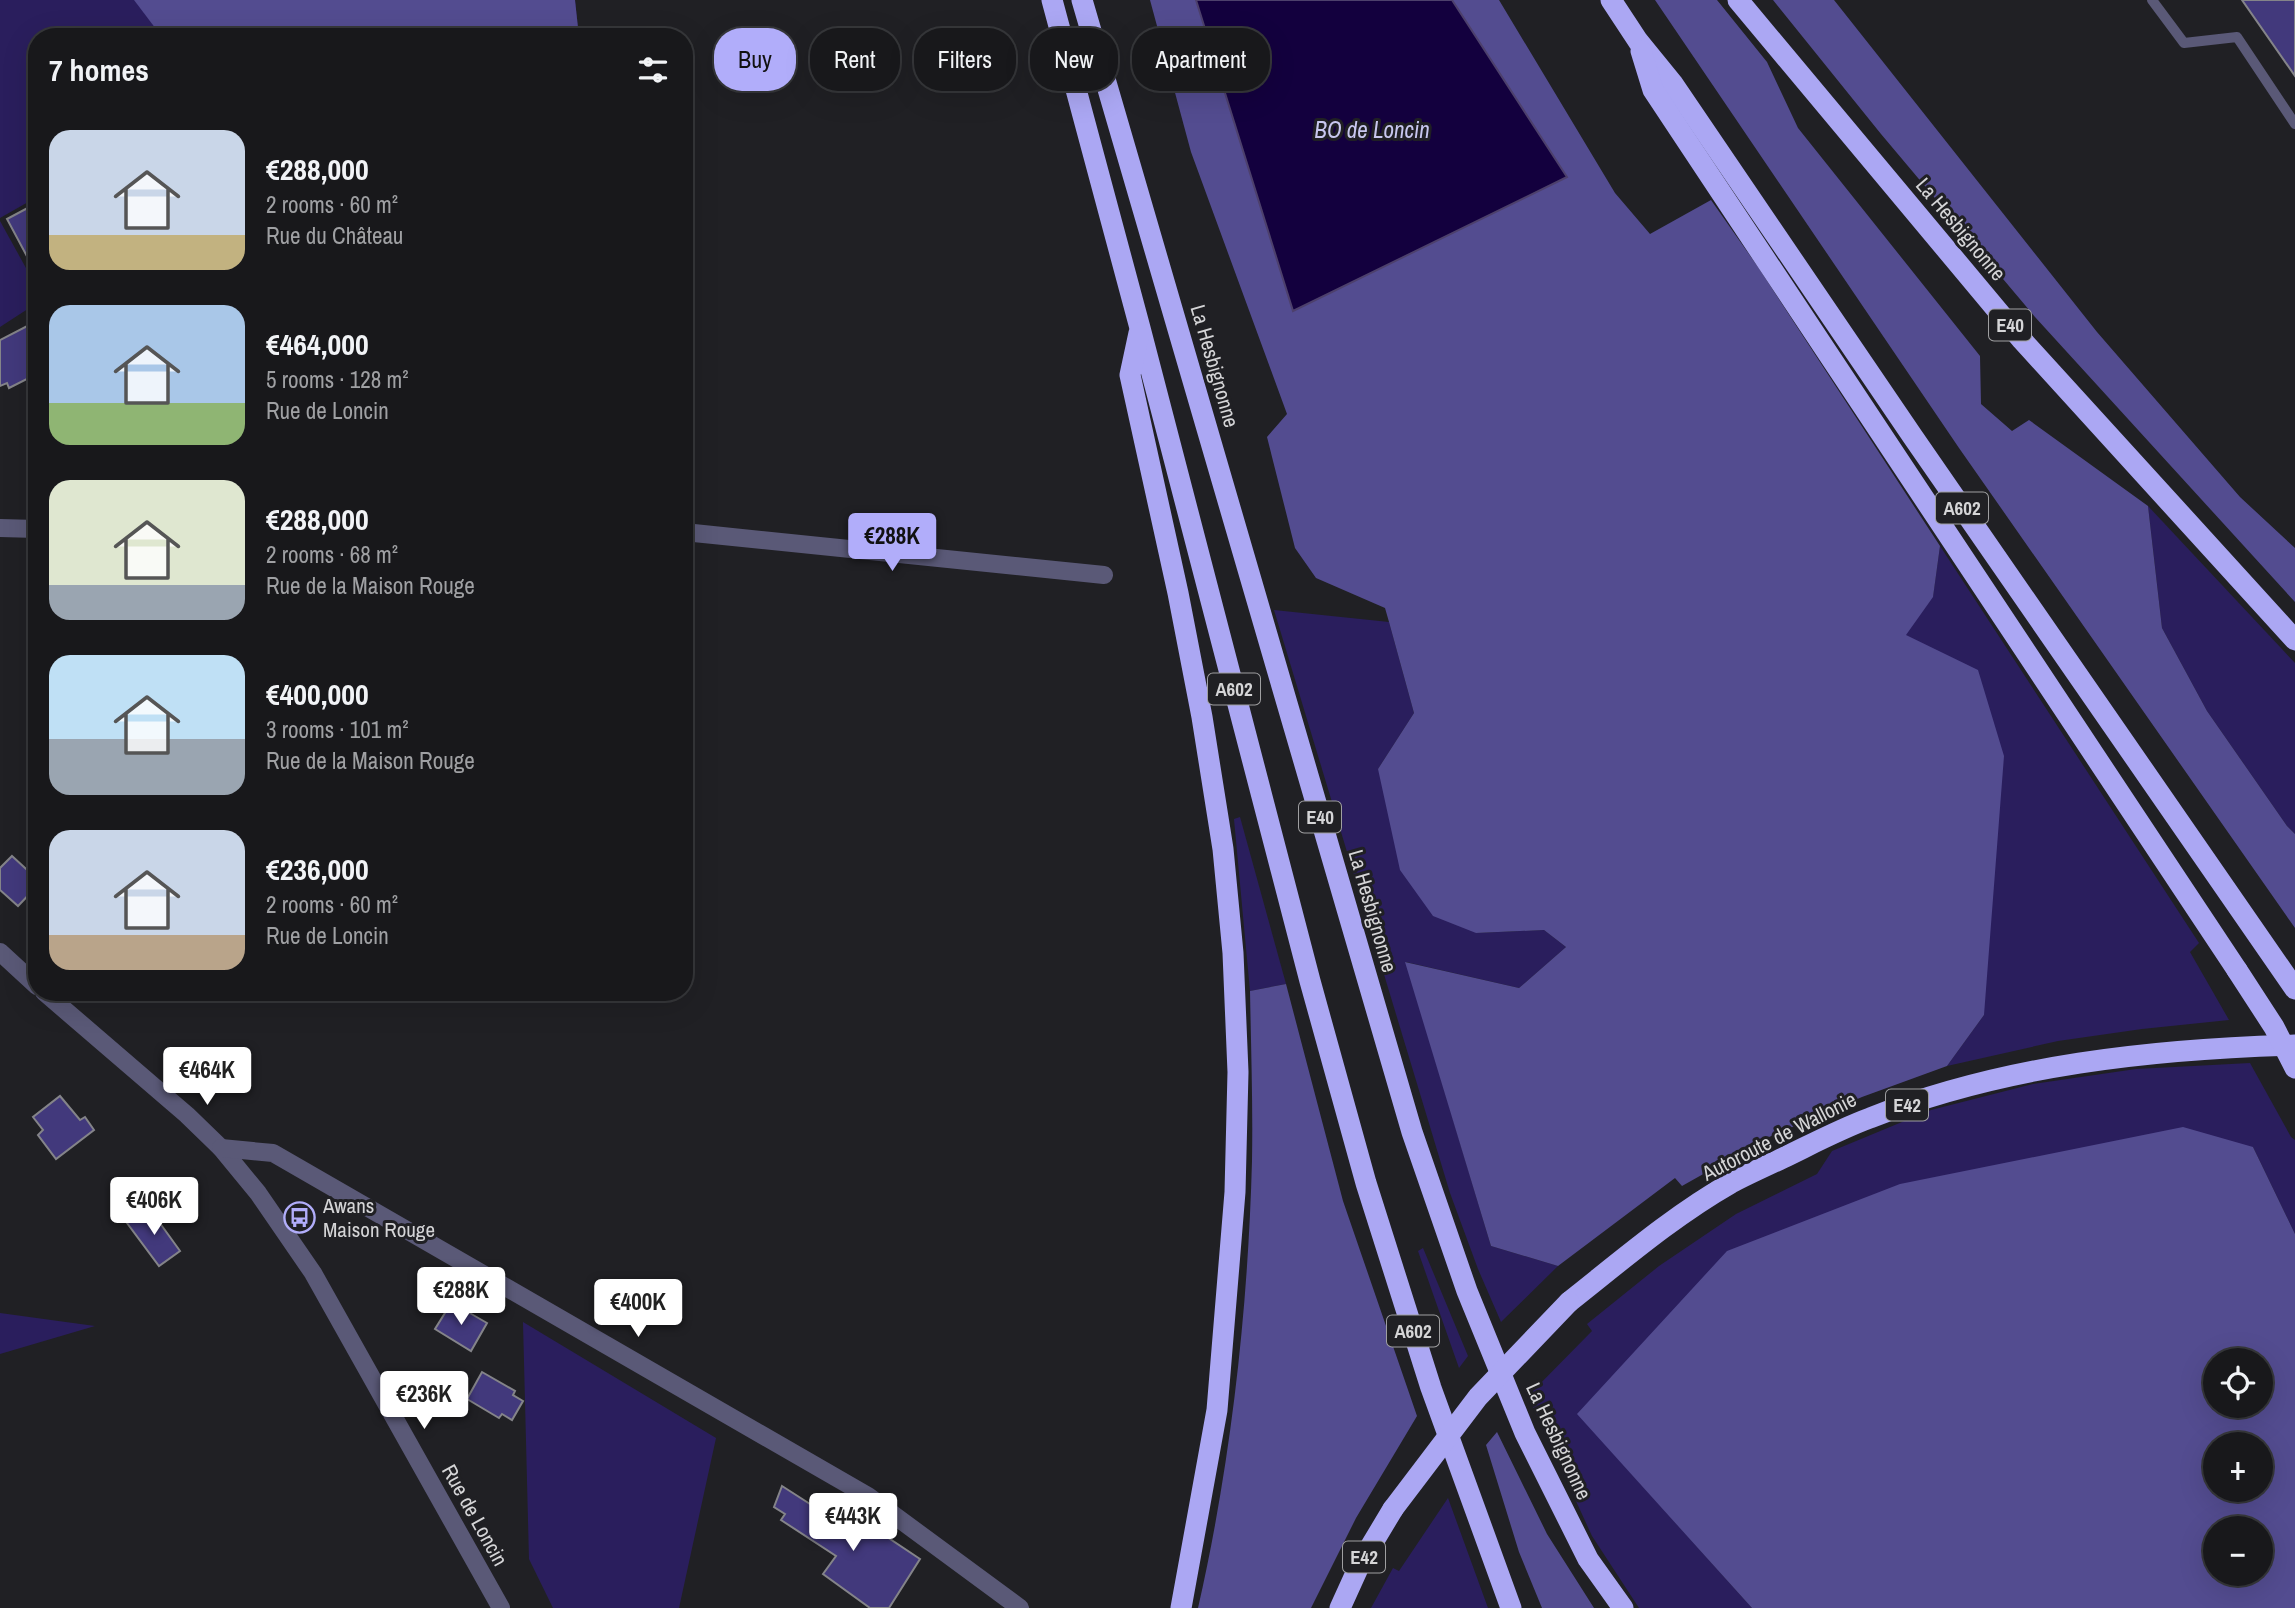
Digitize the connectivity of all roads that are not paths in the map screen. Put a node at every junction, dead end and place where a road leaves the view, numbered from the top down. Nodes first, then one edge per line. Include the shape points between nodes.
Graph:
1 (1052, 0) edge
2 (1082, 0) edge
3 (1611, 0) edge
4 (1738, 0) edge
5 (2152, 0) edge
6 (1638, 41) junction
7 (2295, 124) edge
8 (1140, 328) junction
9 (0, 528) edge
10 (28, 529) edge
11 (693, 533) edge
12 (1104, 575) dead end
13 (2295, 640) edge
14 (0, 952) edge
15 (28, 978) edge
16 (2290, 983) edge
17 (55, 1001) edge
18 (2295, 1045) edge
19 (2295, 1068) edge
20 (221, 1148) junction
21 (501, 1608) edge
22 (1020, 1608) edge
23 (1181, 1608) edge
24 (1340, 1608) edge
25 (1511, 1608) edge
26 (1623, 1608) edge

1 - 8 highway
2 - 26 highway, La Hesbignonne / E40 via 1412,1132 1467,1291 1525,1433 1588,1559
3 - 6 highway, A602
4 - 13 highway, La Hesbignonne / E40 via 2022,340
5 - 7 lane via 2184,43 2237,37
6 - 16 highway, A602 via 1673,84
6 - 19 highway, bridge via 1653,90 2237,970
8 - 23 highway via 1130,374 1178,593 1223,849 1238,1072 1236,1192 1217,1410
8 - 25 highway, A602 via 1366,1183 1431,1388
9 - 10 street
11 - 12 street
14 - 15 street
17 - 20 street, Rue de Loncin
18 - 24 highway, Autoroute de Wallonie / E42, bridge via 2169,1051 2092,1061 1941,1094 1869,1118 1731,1184 1569,1302 1478,1397 1393,1509
20 - 21 street, Rue de Loncin via 313,1273
20 - 22 street via 273,1153 624,1353 868,1496

